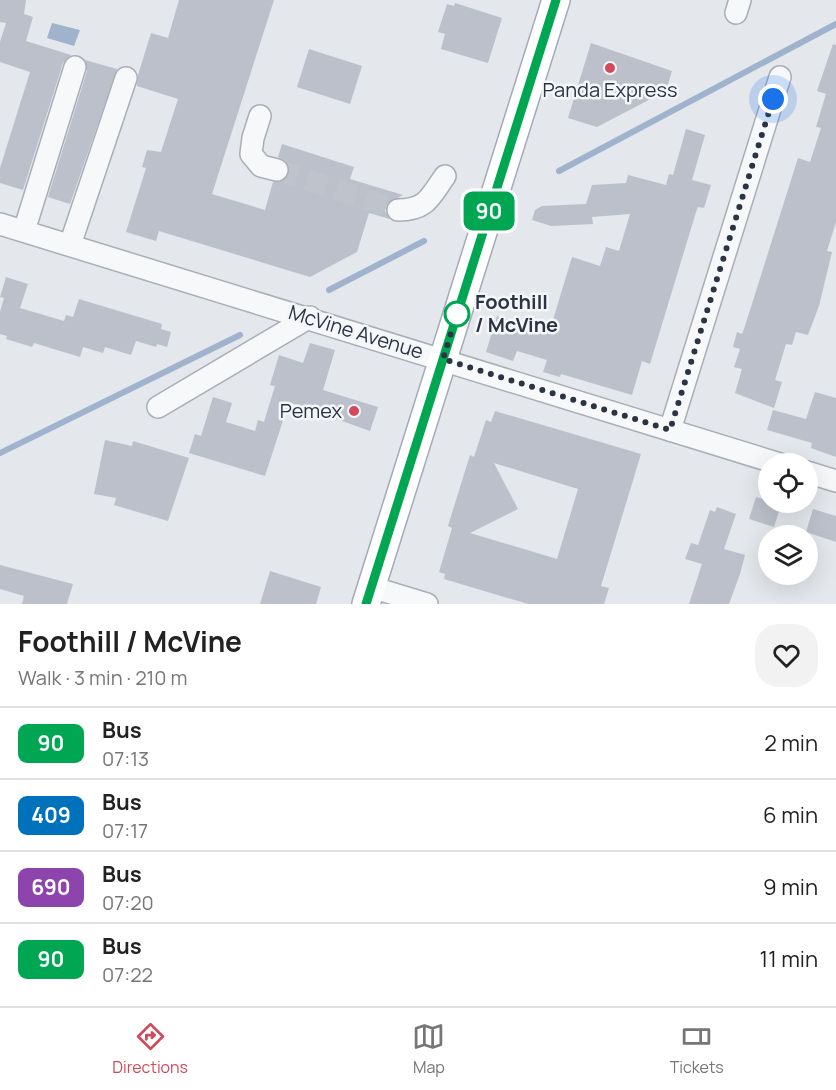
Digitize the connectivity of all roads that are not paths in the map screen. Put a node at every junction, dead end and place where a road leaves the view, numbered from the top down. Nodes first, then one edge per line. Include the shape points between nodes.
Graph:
1 (556, 0) edge
2 (75, 67) dead end
3 (780, 77) dead end
4 (126, 78) dead end
5 (260, 116) dead end
6 (277, 170) tunnel mouth
7 (445, 176) dead end
8 (398, 210) tunnel mouth
9 (0, 224) edge
10 (24, 231) junction
11 (70, 245) junction
12 (310, 317) junction
13 (443, 359) junction
14 (159, 406) dead end
15 (670, 430) junction
16 (758, 457) edge
17 (818, 475) edge
18 (836, 480) edge
19 (368, 595) edge
20 (427, 604) edge

1 - 13 main road
2 - 10 street
3 - 15 street
4 - 11 street
5 - 6 street via 251,154 261,166
7 - 8 street via 424,204 414,210
9 - 10 street, McVine Avenue
10 - 11 street, McVine Avenue
11 - 12 street, McVine Avenue
12 - 13 street, McVine Avenue
12 - 14 street
13 - 15 street, McVine Avenue
13 - 19 main road
15 - 16 street, McVine Avenue
17 - 18 street
19 - 20 street

